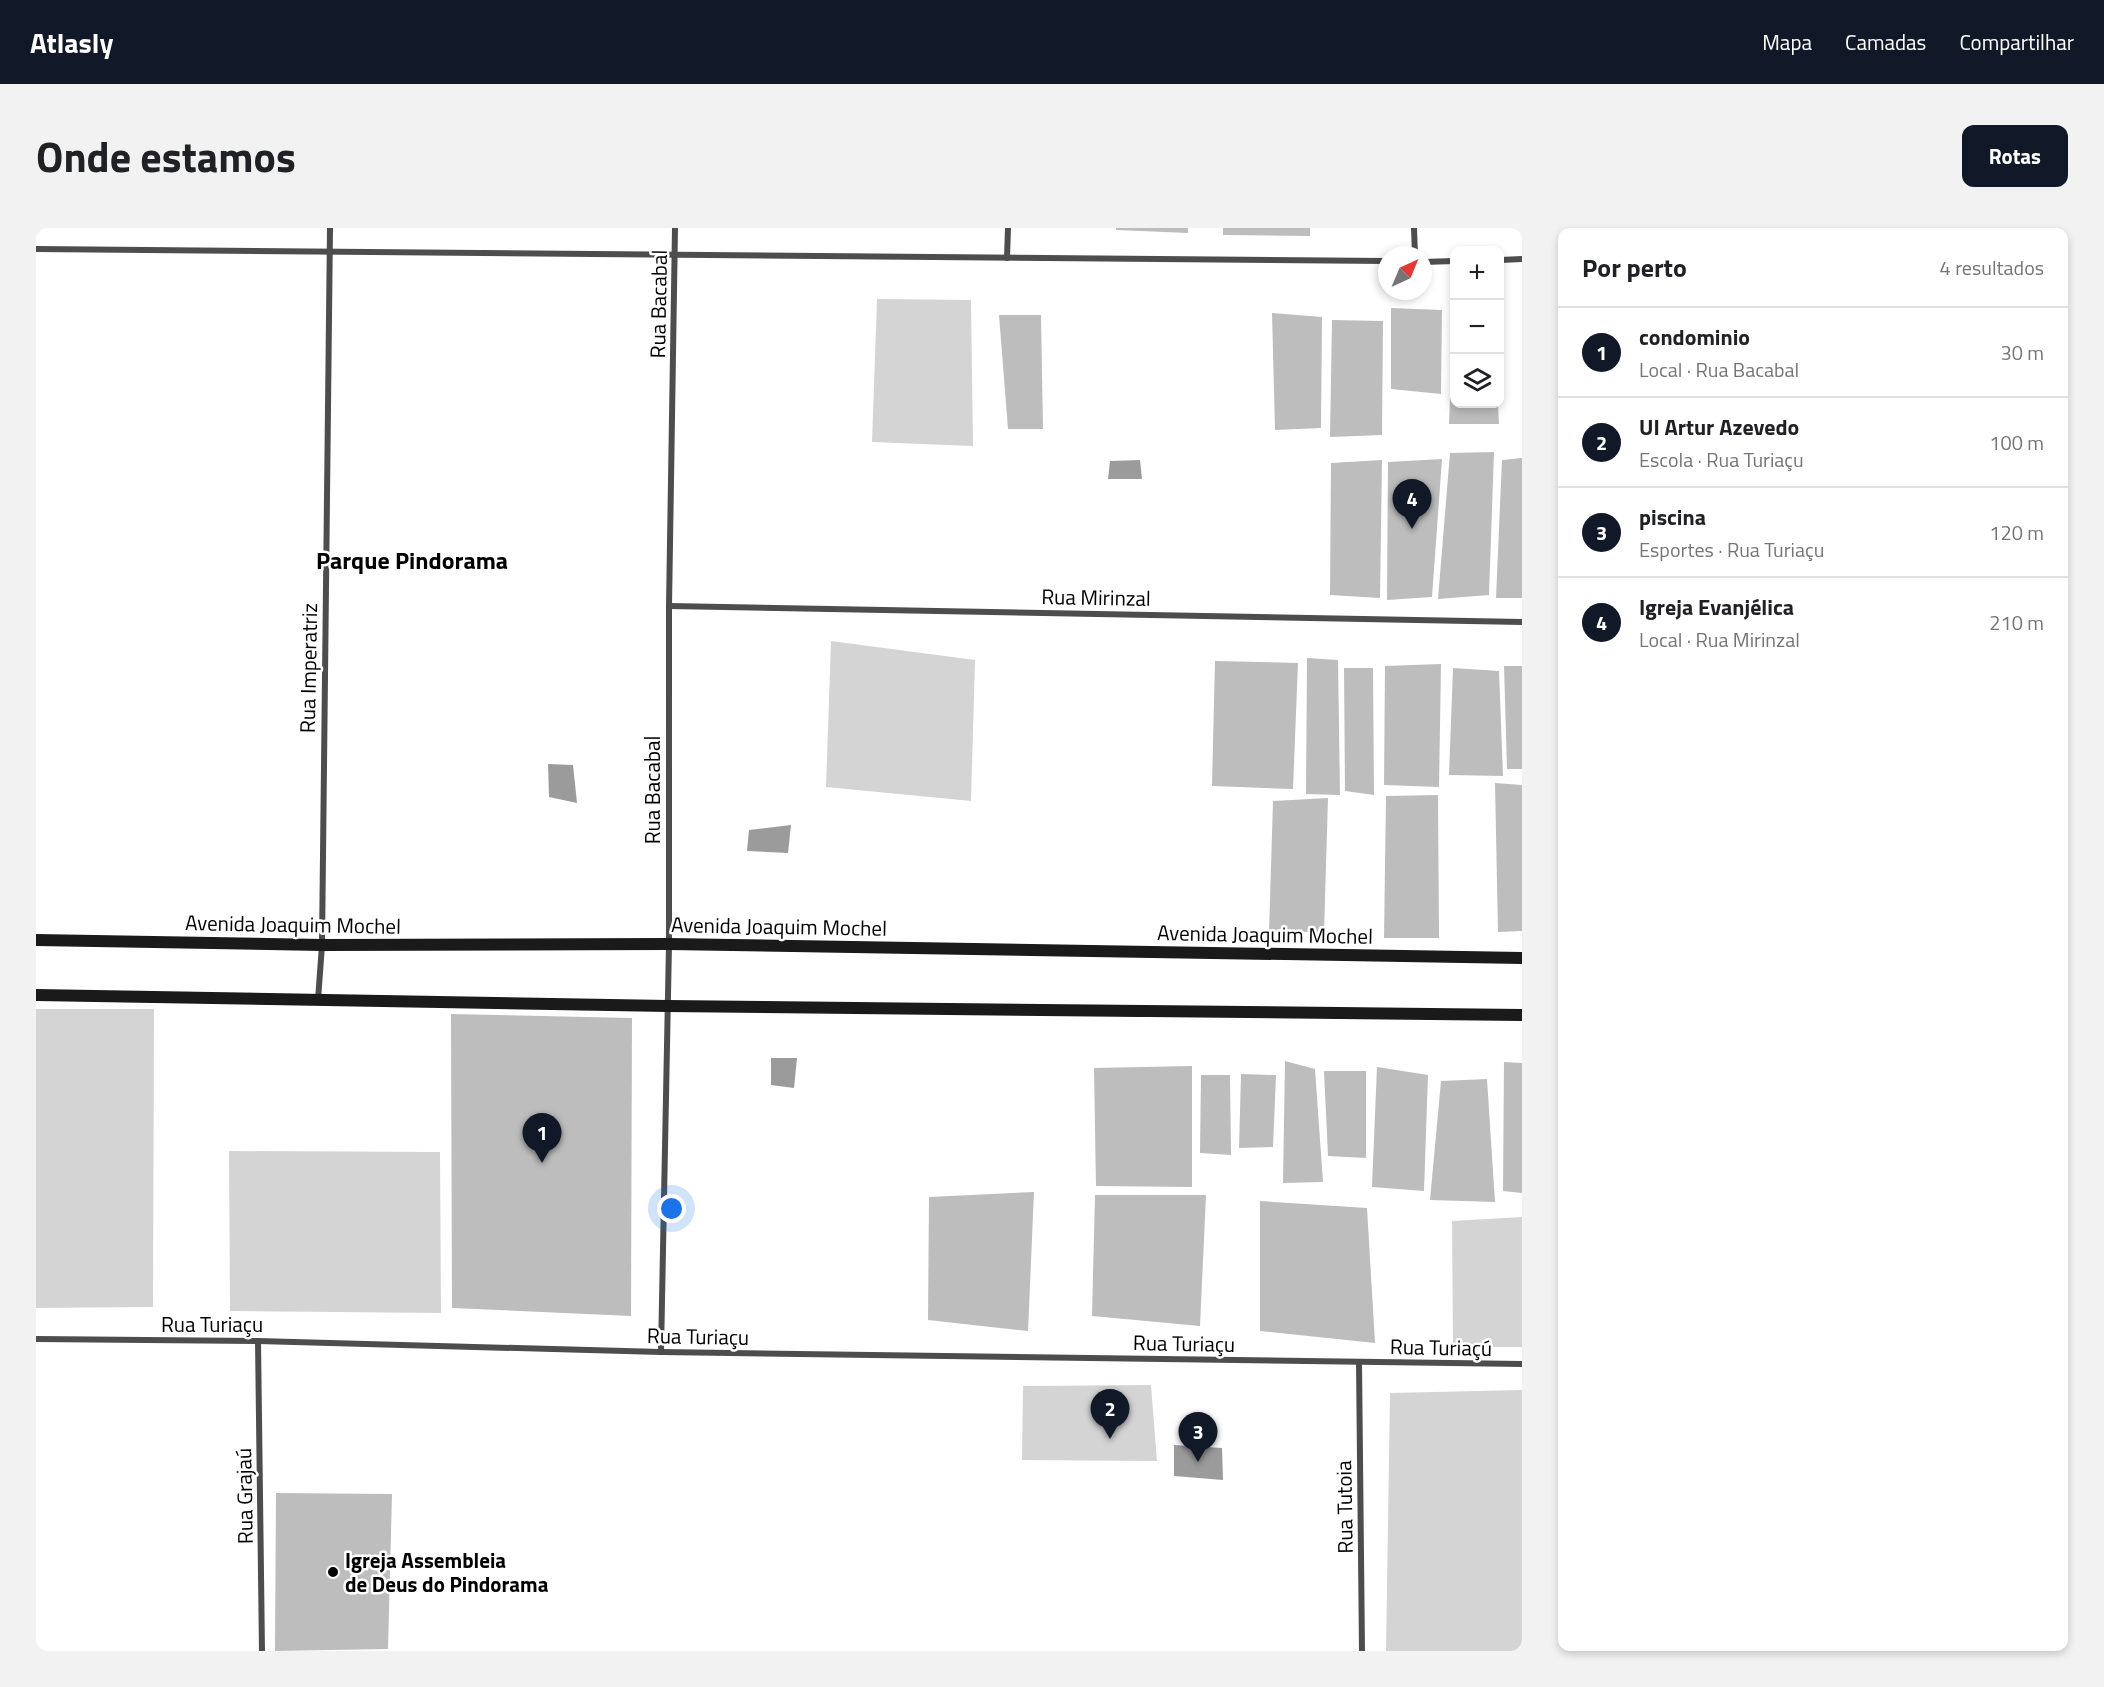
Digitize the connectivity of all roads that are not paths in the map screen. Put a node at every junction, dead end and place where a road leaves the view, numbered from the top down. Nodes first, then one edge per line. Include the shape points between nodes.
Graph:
1 (330, 228) edge
2 (675, 228) edge
3 (1008, 228) edge
4 (1414, 228) edge
5 (1415, 246) edge
6 (36, 249) edge
7 (329, 251) junction
8 (675, 255) junction
9 (1007, 258) junction
10 (1504, 260) edge
11 (1522, 260) edge
12 (1378, 261) edge
13 (1432, 261) edge
14 (1450, 261) edge
15 (669, 606) junction
16 (1522, 622) edge
17 (36, 940) edge
18 (669, 944) junction
19 (322, 945) junction
20 (1522, 958) edge
21 (36, 995) edge
22 (318, 1000) junction
23 (668, 1006) junction
24 (1522, 1015) edge
25 (36, 1339) edge
26 (258, 1341) junction
27 (661, 1352) junction
28 (1359, 1362) junction
29 (1522, 1364) edge
30 (262, 1651) edge
31 (1362, 1651) edge

1 - 7 street, Rua Imperatriz
2 - 8 street, Rua Bacabal
3 - 9 street
4 - 5 street
6 - 7 street
7 - 8 street
7 - 19 street, Rua Imperatriz
8 - 9 street
8 - 15 street, Rua Bacabal
9 - 12 street
10 - 11 street
13 - 14 street
15 - 16 street, Rua Mirinzal
15 - 18 street, Rua Bacabal
17 - 19 street, Avenida Joaquim Mochel
18 - 19 street, Avenida Joaquim Mochel
18 - 20 street, Avenida Joaquim Mochel
18 - 23 street, Rua Bacabal
19 - 22 street, Rua Imperatriz
21 - 22 street
22 - 23 street
23 - 24 street
23 - 27 street, Rua Bacabal
25 - 26 street, Rua Turiaçu
26 - 27 street, Rua Turiaçu
26 - 30 street, Rua Grajaú
27 - 28 street, Rua Turiaçu
28 - 29 street, Rua Turiaçú
28 - 31 street, Rua Tutoia

